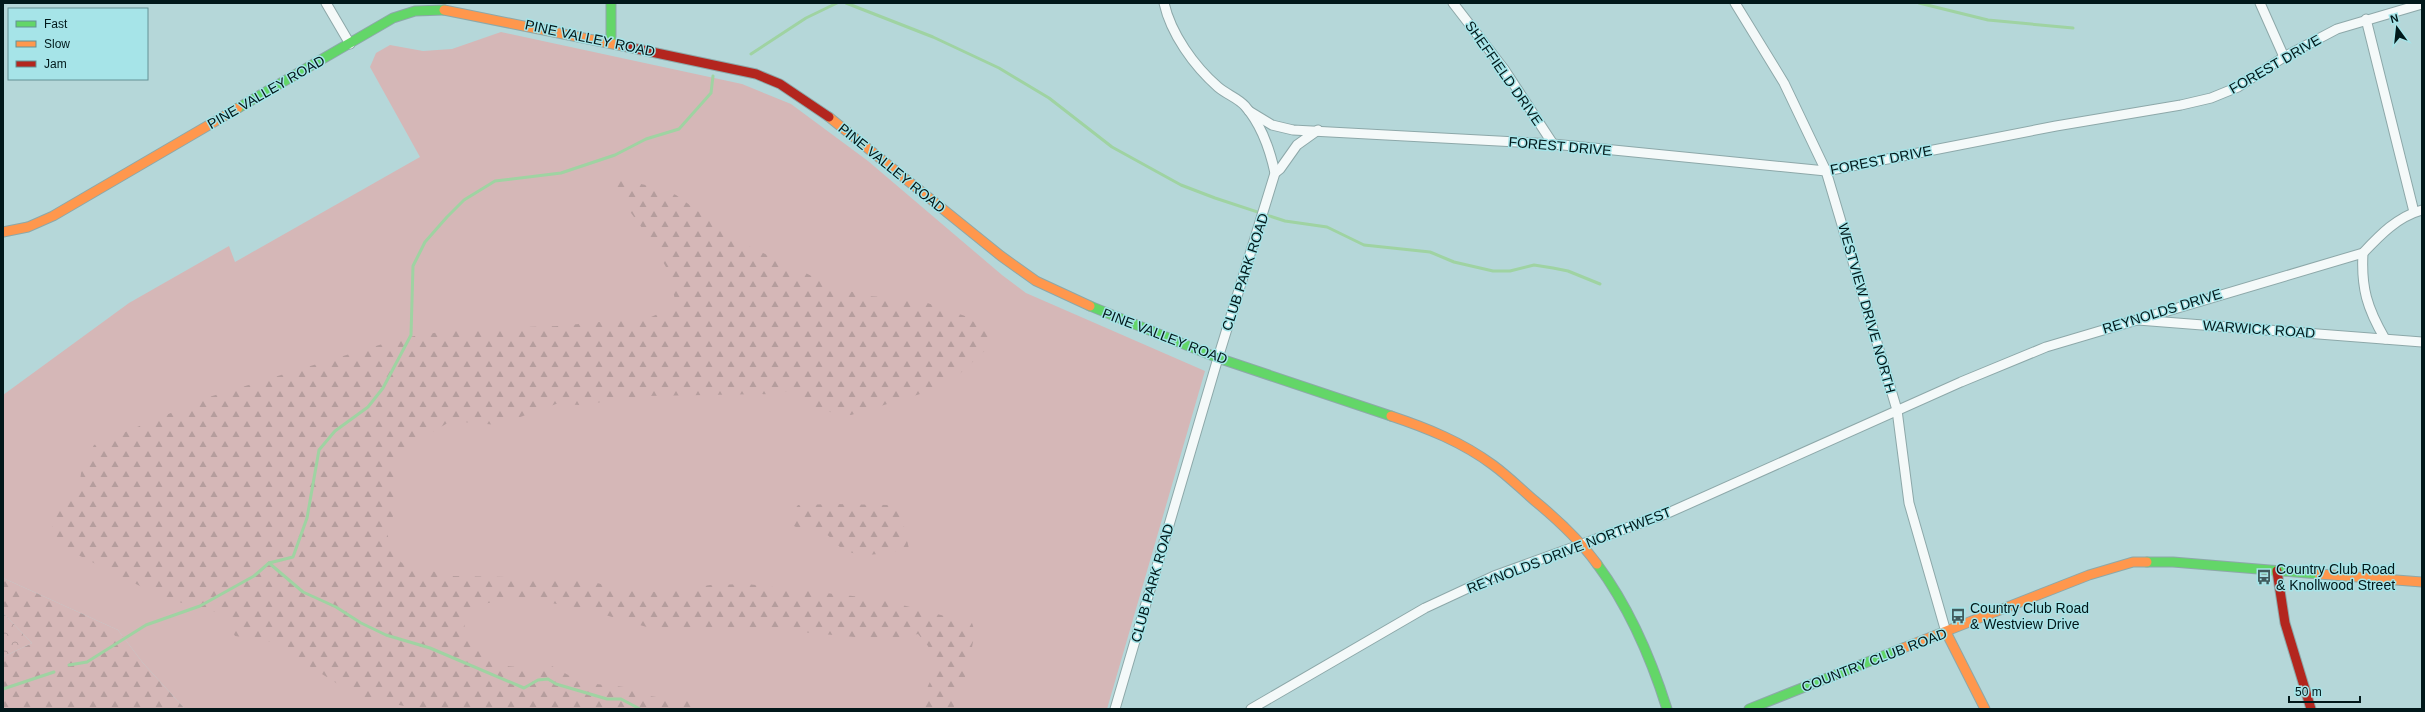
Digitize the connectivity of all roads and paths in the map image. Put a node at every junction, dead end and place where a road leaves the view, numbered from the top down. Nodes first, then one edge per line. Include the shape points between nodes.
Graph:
1 (326, 3) edge
2 (611, 3) edge
3 (1164, 3) edge
4 (1453, 3) edge
5 (1736, 3) edge
6 (2260, 3) edge
7 (2422, 4) edge
8 (455, 7) edge
9 (2366, 19) junction
10 (611, 43) junction
11 (350, 44) junction
12 (2284, 57) junction
13 (1249, 111) junction
14 (1318, 130) junction
15 (1553, 144) junction
16 (1826, 171) junction
17 (1275, 173) junction
18 (2418, 211) edge
19 (3, 232) edge
20 (2362, 253) junction
21 (2132, 320) junction
22 (2385, 339) junction
23 (2422, 342) edge
24 (1218, 358) junction
25 (1897, 410) junction
26 (1583, 545) junction
27 (2277, 571) junction
28 (2422, 582) edge
29 (1946, 632) junction
30 (1116, 709) edge
31 (1251, 709) edge
32 (1667, 709) edge
33 (1749, 709) edge
34 (1985, 709) edge
35 (2311, 709) edge

1 - 11 street
2 - 10 street
3 - 13 street via 1169,21 1200,68
4 - 15 street, SHEFFIELD DRIVE via 1505,70
5 - 16 street, WESTVIEW DRIVE NORTH via 1784,83
6 - 12 street
7 - 9 street, FOREST DRIVE
8 - 10 street, PINE VALLEY ROAD
8 - 11 street, PINE VALLEY ROAD via 409,12 390,20
9 - 12 street, FOREST DRIVE via 2337,29
9 - 18 street
10 - 24 street, PINE VALLEY ROAD via 728,67 756,74 780,84 819,109 1001,256 1036,280 1072,299
11 - 19 street, PINE VALLEY ROAD via 306,66 173,148 34,225
12 - 16 street, FOREST DRIVE via 2238,87 2211,98
13 - 14 street, FOREST DRIVE via 1285,129
13 - 17 street via 1267,143
14 - 15 street, FOREST DRIVE
14 - 17 street via 1297,145 1280,170
15 - 16 street, FOREST DRIVE
16 - 25 street, WESTVIEW DRIVE NORTH
17 - 24 street, CLUB PARK ROAD
18 - 20 street, REYNOLDS DRIVE via 2403,217
20 - 21 street, REYNOLDS DRIVE
20 - 22 street via 2364,296
21 - 22 street, WARWICK ROAD
21 - 25 street, REYNOLDS DRIVE via 2046,347
22 - 23 street, WARWICK ROAD
24 - 26 street, PINE VALLEY ROAD via 1424,427 1458,443 1493,465
24 - 30 street, CLUB PARK ROAD
25 - 26 street, REYNOLDS DRIVE NORTHWEST via 1727,488
25 - 29 street, WESTVIEW DRIVE NORTH via 1909,503
26 - 31 street, REYNOLDS DRIVE NORTHWEST via 1494,576 1425,608
26 - 32 street, PINE VALLEY ROAD via 1606,576 1637,631 1654,668
27 - 28 street, COUNTRY CLUB ROAD
27 - 29 street, COUNTRY CLUB ROAD via 2173,562 2133,562 2089,575
27 - 35 street via 2277,590
29 - 33 street, COUNTRY CLUB ROAD
29 - 34 street

